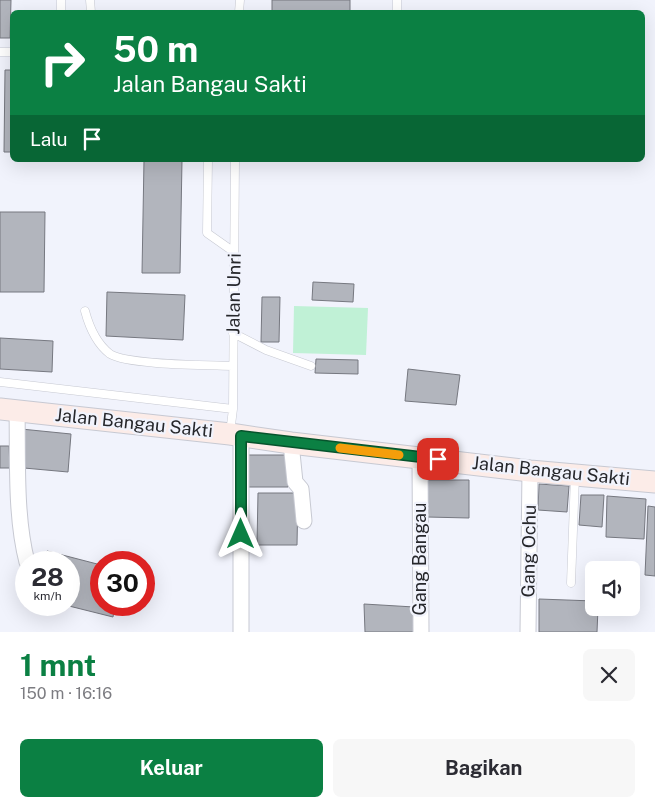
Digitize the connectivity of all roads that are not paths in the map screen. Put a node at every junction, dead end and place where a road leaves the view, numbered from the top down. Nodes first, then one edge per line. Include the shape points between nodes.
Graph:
1 (208, 162) edge
2 (235, 162) edge
3 (234, 252) junction
4 (86, 311) dead end
5 (233, 333) junction
6 (233, 366) junction
7 (311, 366) dead end
8 (0, 382) edge
9 (233, 409) junction
10 (8, 410) edge
11 (234, 432) junction
12 (291, 443) junction
13 (420, 457) junction
14 (530, 470) junction
15 (575, 474) junction
16 (655, 482) edge
17 (304, 521) dead end
18 (25, 551) edge
19 (571, 583) dead end
20 (241, 632) edge
21 (420, 632) edge
22 (528, 632) edge

1 - 3 lane via 207,232
2 - 3 lane, Jalan Unri
3 - 5 lane, Jalan Unri
4 - 6 lane via 89,324 102,346 111,354 132,361
5 - 6 lane, Jalan Unri
5 - 7 lane via 266,350
6 - 9 lane, Jalan Unri
8 - 9 lane
9 - 11 lane, Jalan Unri
10 - 11 street, Jalan Bangau Sakti
10 - 18 street
11 - 12 street, Jalan Bangau Sakti
11 - 20 street
12 - 13 street, Jalan Bangau Sakti
12 - 17 street
13 - 14 street, Jalan Bangau Sakti
13 - 21 street, Gang Bangau
14 - 15 street, Jalan Bangau Sakti
14 - 22 street, Gang Ochu
15 - 16 street, Jalan Bangau Sakti
15 - 19 lane

